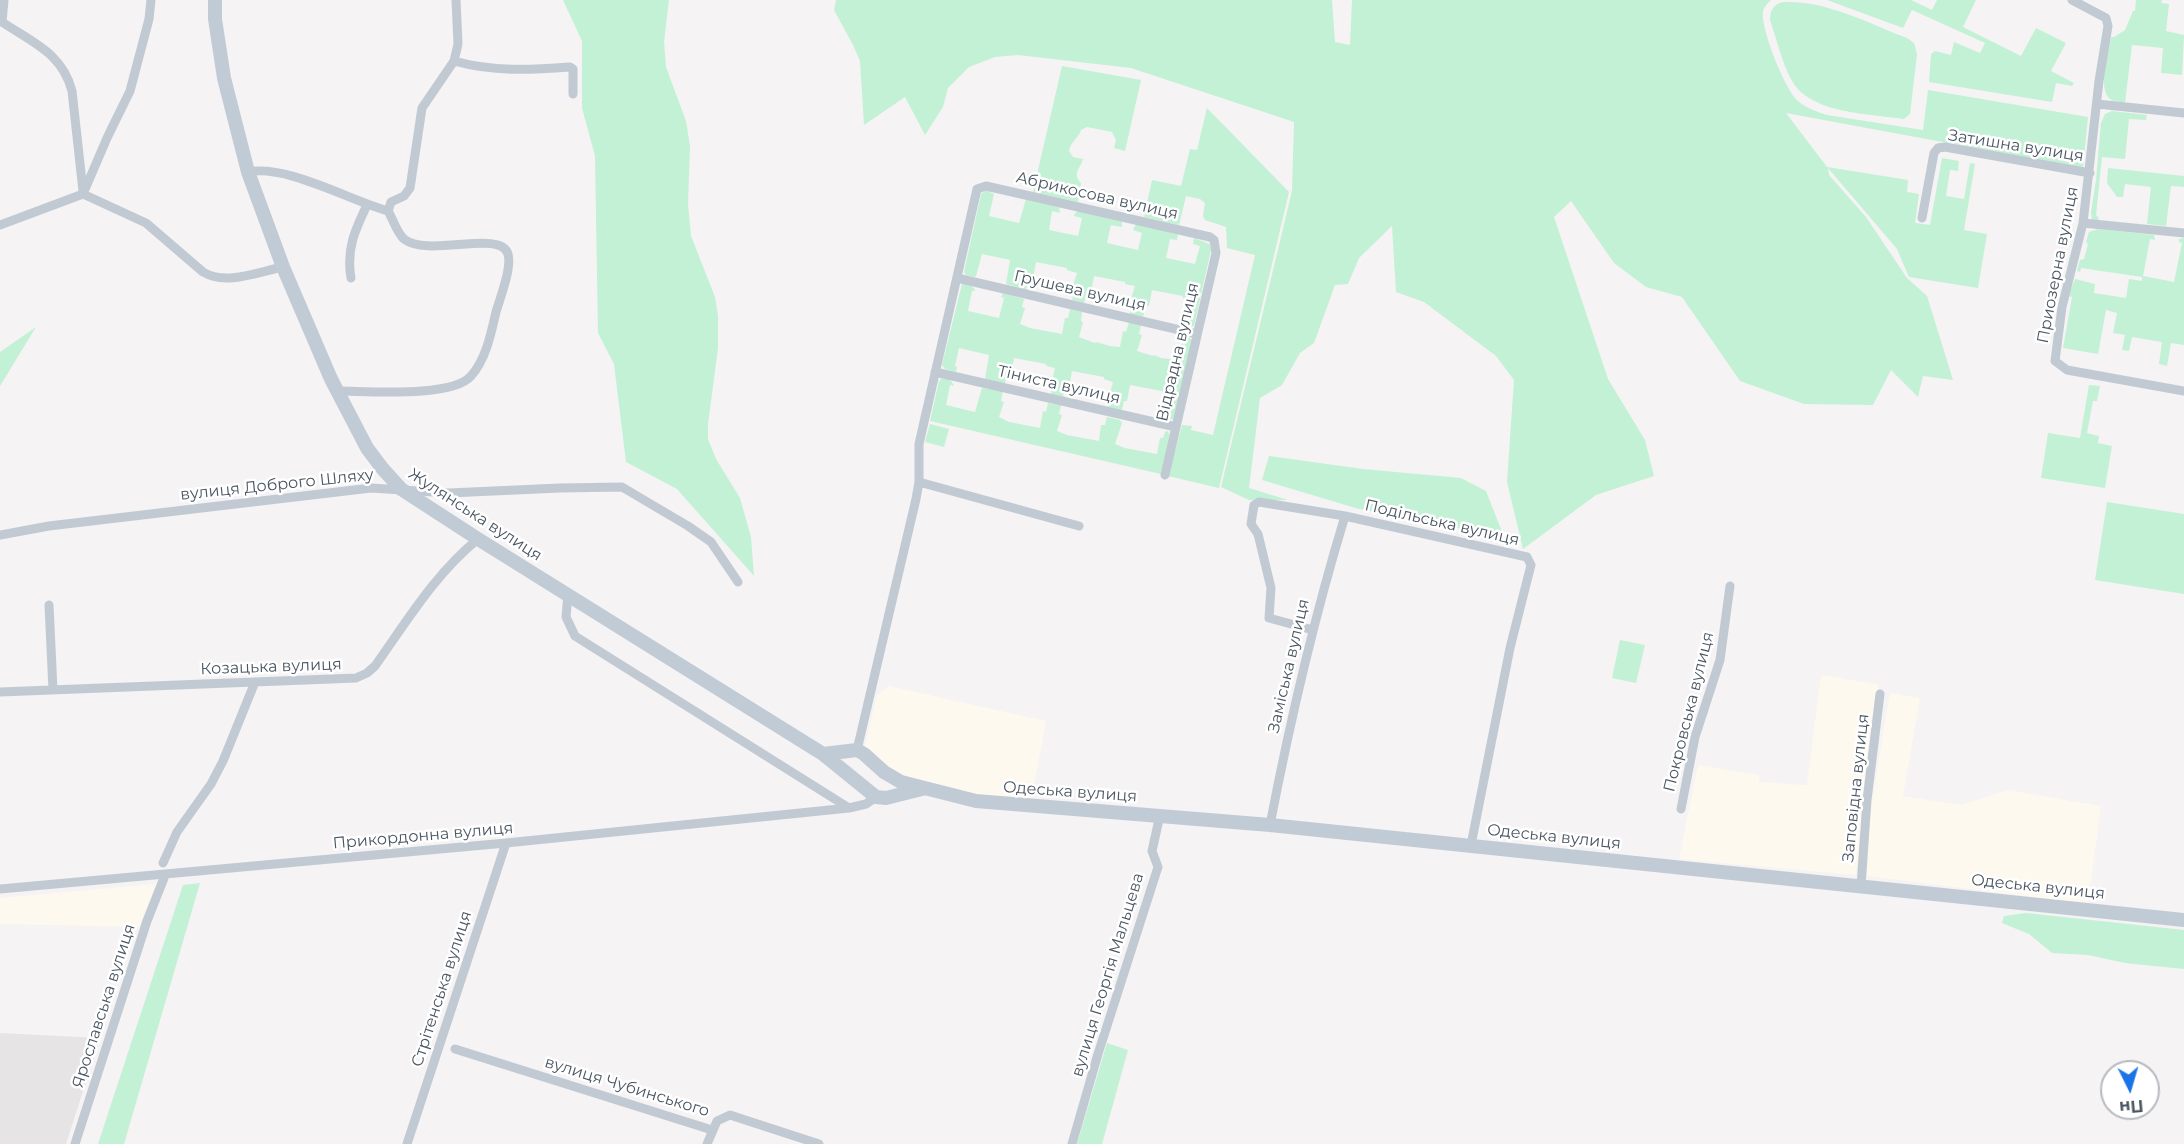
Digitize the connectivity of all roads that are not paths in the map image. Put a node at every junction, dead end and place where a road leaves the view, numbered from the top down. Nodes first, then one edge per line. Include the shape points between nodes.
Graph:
1 (4, 0) edge
2 (151, 0) edge
3 (215, 0) edge
4 (456, 0) edge
5 (2072, 0) edge
6 (1, 22) edge
7 (454, 61) junction
8 (573, 94) dead end
9 (2097, 104) junction
10 (2184, 113) edge
11 (248, 172) junction
12 (2090, 173) junction
13 (83, 194) junction
14 (367, 205) junction
15 (388, 211) junction
16 (1922, 218) dead end
17 (2084, 223) junction
18 (0, 225) edge
19 (2184, 233) edge
20 (1210, 237) joint
21 (283, 267) junction
22 (351, 278) dead end
23 (957, 278) junction
24 (1197, 334) junction
25 (935, 372) junction
26 (338, 391) junction
27 (2184, 391) edge
28 (1176, 427) junction
29 (1165, 475) dead end
30 (919, 482) junction
31 (401, 489) junction
32 (1345, 516) junction
33 (1079, 526) dead end
34 (0, 535) edge
35 (478, 539) junction
36 (738, 582) dead end
37 (1730, 585) dead end
38 (568, 594) junction
39 (49, 605) dead end
40 (1313, 630) junction
41 (255, 681) junction
42 (52, 690) junction
43 (0, 693) edge
44 (1880, 694) dead end
45 (853, 750) junction
46 (823, 754) junction
47 (843, 769) junction
48 (893, 779) junction
49 (922, 789) junction
50 (892, 796) junction
51 (876, 797) junction
52 (849, 808) junction
53 (1681, 809) dead end
54 (1160, 815) junction
55 (1270, 825) junction
56 (506, 843) junction
57 (1471, 845) junction
58 (163, 863) dead end
59 (164, 878) dead end
60 (1861, 886) junction
61 (0, 889) edge
62 (2184, 920) edge
63 (455, 1049) dead end
64 (712, 1130) junction
65 (75, 1144) edge
66 (407, 1144) edge
67 (707, 1144) edge
68 (819, 1144) edge
69 (1072, 1144) edge

1 - 6 street
2 - 13 street via 130,91
3 - 11 street, Жулянська вулиця via 224,78
4 - 7 street via 458,44
5 - 9 street, Приозерна вулиця via 2106,18 2108,26
6 - 13 street via 55,57 68,76
7 - 8 street via 503,70 570,67
7 - 15 street via 422,108 410,188 392,202
9 - 10 street
9 - 12 street, Приозерна вулиця
11 - 14 street via 283,172
11 - 21 street, Жулянська вулиця
12 - 16 street, Затишна вулиця via 1938,148
12 - 17 street, Приозерна вулиця
13 - 18 street
13 - 21 street via 146,224 214,278
14 - 15 street
14 - 22 street via 352,236
15 - 26 street via 404,239 418,245 450,247 492,242 505,249 508,269 490,337 470,377 454,387 434,391
17 - 19 street
17 - 27 street, Приозерна вулиця via 2062,307 2055,361 2067,370
20 - 23 street, Абрикосова вулиця via 986,186 977,189
20 - 24 street, Відрадна вулиця via 1215,253
21 - 26 street, Жулянська вулиця
23 - 24 street, Грушева вулиця
23 - 25 street
24 - 28 street, Відрадна вулиця
25 - 28 street, Тіниста вулиця
25 - 30 street via 919,444
26 - 31 street, Жулянська вулиця via 367,448
28 - 29 street, Відрадна вулиця
30 - 33 street
30 - 45 street
31 - 34 street, вулиця Доброго Шляху via 359,489
31 - 35 street, Жулянська вулиця
31 - 36 street, вулиця Доброго Шляху via 449,493 622,487 711,542
32 - 40 street, Заміська вулиця
32 - 40 street, Подільська вулиця via 1259,502 1254,505 1251,524 1258,534 1271,588 1269,618
32 - 57 street, Подільська вулиця via 1509,552 1527,557 1531,565 1510,648
35 - 38 street, Жулянська вулиця
35 - 41 street, Козацька вулиця via 438,576 367,673 343,680
37 - 53 street, Покровська вулиця via 1720,660 1695,737
38 - 46 street, Жулянська вулиця
38 - 52 street via 566,617 575,636
39 - 42 street
40 - 55 street, Заміська вулиця
41 - 42 street, Козацька вулиця
41 - 58 street via 224,761 177,832
42 - 43 street, Козацька вулиця
44 - 60 street, Заповідна вулиця
45 - 46 street
45 - 47 street via 843,757
45 - 48 street via 864,754
46 - 47 street, Жулянська вулиця
47 - 51 street, Жулянська вулиця
48 - 49 street
48 - 50 street via 896,788
49 - 50 street
49 - 54 street, Одеська вулиця via 1002,804
50 - 51 street
51 - 52 street, Прикордонна вулиця
52 - 56 street, Прикордонна вулиця
54 - 55 street, Одеська вулиця
54 - 69 street, вулиця Георгія Мальцева via 1152,851 1158,867
55 - 57 street, Одеська вулиця
56 - 61 street, Прикордонна вулиця
56 - 66 street, Стрітенська вулиця
57 - 60 street, Одеська вулиця
59 - 65 street, Ярославська вулиця
60 - 62 street, Одеська вулиця
63 - 64 street, вулиця Чубинського
64 - 67 street
64 - 68 street, вулиця Чубинського via 717,1121 730,1115

